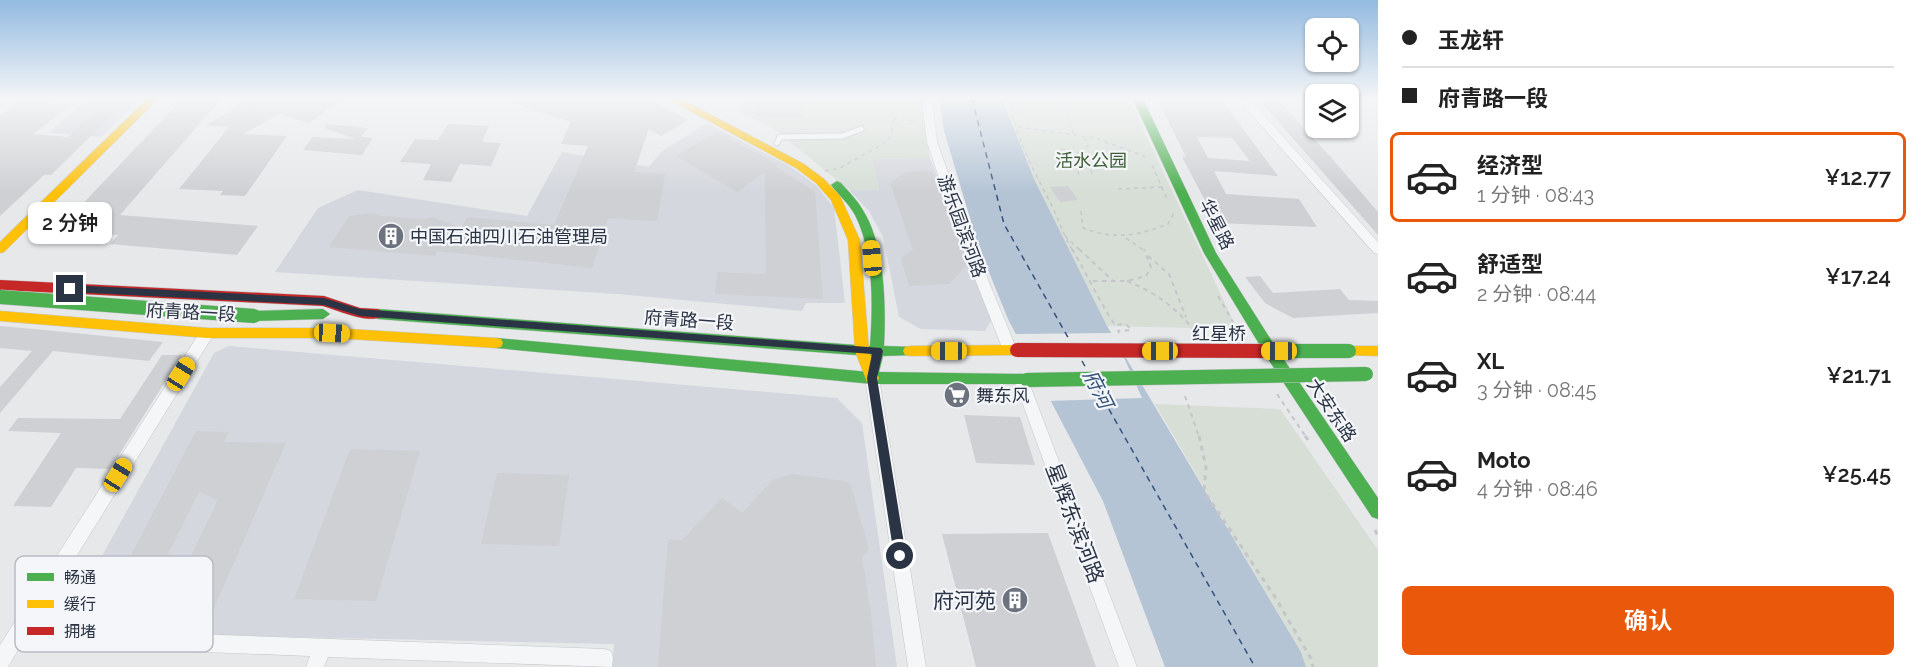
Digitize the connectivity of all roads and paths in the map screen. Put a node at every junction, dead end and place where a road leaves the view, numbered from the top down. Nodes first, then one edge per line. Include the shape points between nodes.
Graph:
1 (121, 130) edge
2 (731, 130) edge
3 (751, 130) edge
4 (859, 130) edge
5 (890, 130) edge
6 (931, 130) edge
7 (1018, 130) edge
8 (1039, 130) edge
9 (1072, 130) edge
10 (1153, 130) edge
11 (1271, 130) edge
12 (1074, 135) junction
13 (1082, 136) junction
14 (777, 143) junction
15 (1081, 153) junction
16 (1149, 158) dead end
17 (822, 171) junction
18 (1079, 175) dead end
19 (1092, 176) dead end
20 (1161, 188) dead end
21 (1118, 189) dead end
22 (1081, 211) dead end
23 (1174, 213) dead end
24 (1062, 233) junction
25 (1126, 238) junction
26 (0, 249) edge
27 (1378, 250) edge
28 (1148, 255) junction
29 (1091, 281) junction
30 (1113, 281) junction
31 (1127, 281) junction
32 (0, 285) edge
33 (0, 297) edge
34 (0, 304) edge
35 (360, 313) junction
36 (0, 316) edge
37 (251, 320) junction
38 (1187, 320) junction
39 (1118, 331) dead end
40 (207, 333) junction
41 (332, 333) junction
42 (1197, 335) dead end
43 (1013, 350) junction
44 (862, 351) junction
45 (878, 351) junction
46 (1378, 351) edge
47 (1275, 358) joint
48 (1372, 374) edge
49 (872, 378) junction
50 (1024, 380) junction
51 (1184, 393) dead end
52 (1378, 512) edge
53 (66, 556) edge
54 (15, 638) edge
55 (213, 644) edge
56 (322, 648) junction
57 (0, 662) edge
58 (315, 667) edge
59 (603, 667) edge
60 (917, 667) edge
61 (1128, 667) edge
62 (1313, 667) edge

1 - 26 main road
2 - 44 main road via 800,166 836,199 854,240
3 - 14 main road
4 - 14 lane via 842,137 790,134 780,137
5 - 17 path via 888,141 840,168
6 - 43 street, 游乐园滨河路 via 968,246
7 - 24 path
8 - 12 path
9 - 12 path
10 - 47 main road, 华星路 via 1210,253
11 - 27 street
12 - 13 path
13 - 15 path via 1089,144
13 - 16 path
14 - 17 main road
15 - 18 path via 1070,148 1062,150 1075,162
15 - 19 path via 1089,161
17 - 45 main road via 860,214 870,237 879,320
20 - 21 path
22 - 25 path via 1083,228 1098,235
23 - 25 path via 1168,224
24 - 29 path
24 - 30 path
25 - 28 path
28 - 31 path via 1151,267 1146,276
28 - 38 path via 1168,272
29 - 30 path
29 - 39 path via 1115,325 1126,324 1131,330
30 - 31 path
31 - 38 path via 1176,308
32 - 35 main road, 府青路一段 via 324,301
33 - 37 main road, bridge
34 - 37 main road
35 - 37 main road
35 - 44 main road, 府青路一段
36 - 40 main road, 府青路一段
37 - 41 main road
38 - 42 path
40 - 41 main road, 府青路一段
40 - 53 street
41 - 49 main road, 府青路一段 via 511,344
43 - 45 main road, 府青路一段
43 - 46 main road, 红星桥, bridge
44 - 45 main road, 府青路一段
44 - 49 main road
45 - 49 main road
47 - 52 main road, 大安东路
48 - 50 main road, bridge
49 - 50 main road, 府青路一段
49 - 60 street
50 - 61 street, 星辉东滨河路
51 - 62 path via 1206,467 1204,491 1275,597
54 - 57 street
55 - 56 street
56 - 58 street
56 - 59 street via 604,658

